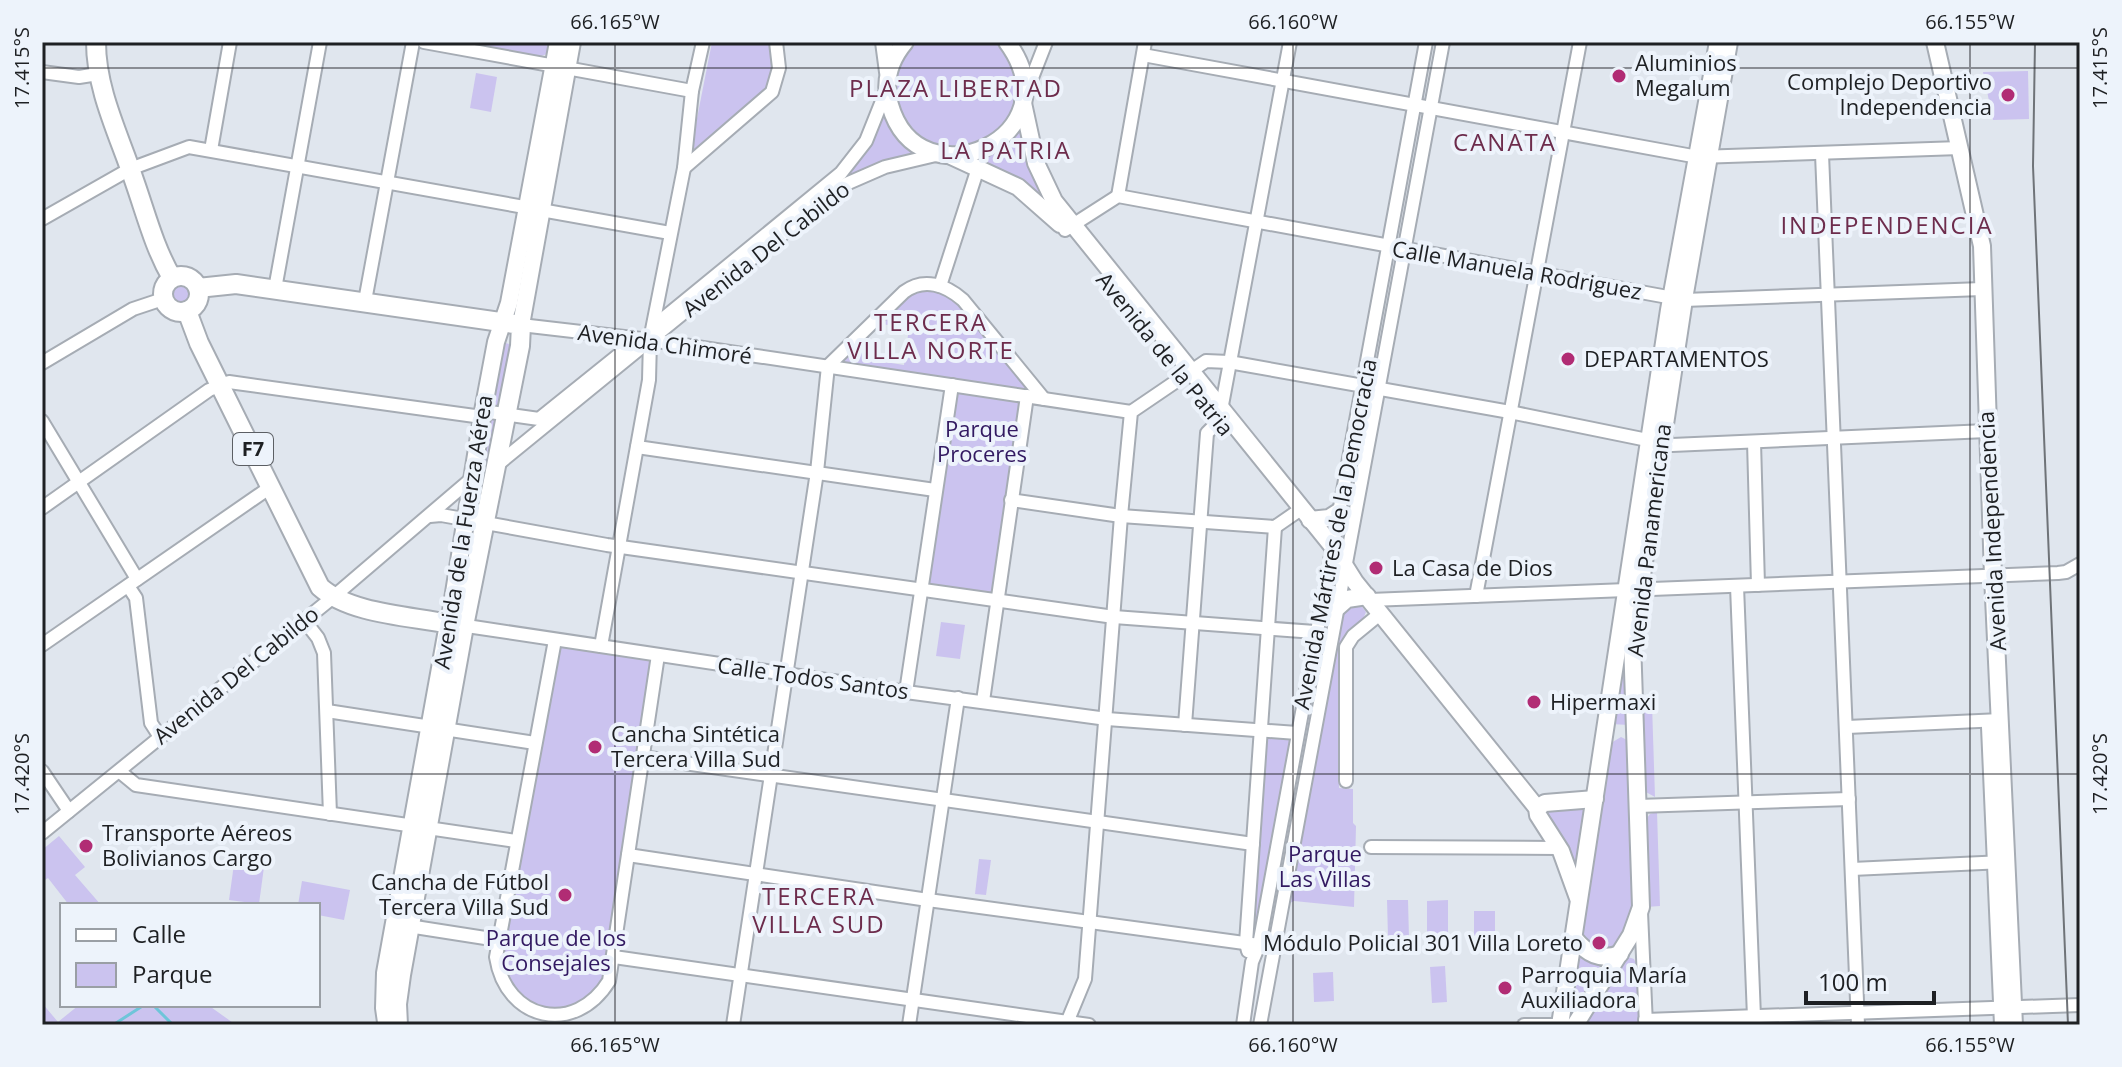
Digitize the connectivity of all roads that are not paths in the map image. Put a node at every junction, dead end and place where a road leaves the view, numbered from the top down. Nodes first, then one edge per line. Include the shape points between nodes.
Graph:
1 (96, 42) edge
2 (230, 42) edge
3 (320, 42) edge
4 (413, 42) edge
5 (424, 42) edge
6 (558, 42) edge
7 (572, 42) edge
8 (703, 42) edge
9 (776, 42) edge
10 (884, 42) edge
11 (905, 42) edge
12 (1007, 42) edge
13 (1046, 42) edge
14 (1290, 42) edge
15 (1426, 42) edge
16 (1443, 42) edge
17 (1580, 42) edge
18 (1718, 42) edge
19 (1729, 42) edge
20 (1926, 42) edge
21 (1935, 42) edge
22 (1144, 48) edge
23 (560, 67) junction
24 (42, 72) edge
25 (98, 74) junction
26 (1282, 80) junction
27 (888, 81) junction
28 (692, 91) junction
29 (1024, 100) junction
30 (1414, 106) junction
31 (1431, 109) junction
32 (1564, 134) junction
33 (1954, 148) junction
34 (211, 150) junction
35 (1822, 154) junction
36 (945, 155) junction
37 (1704, 157) junction
38 (297, 166) junction
39 (684, 168) junction
40 (978, 168) junction
41 (130, 169) junction
42 (387, 182) junction
43 (1118, 196) junction
44 (534, 208) junction
45 (42, 219) edge
46 (1255, 221) junction
47 (1069, 228) junction
48 (670, 233) junction
49 (1389, 246) junction
50 (1404, 249) junction
51 (1536, 273) junction
52 (172, 278) junction
53 (940, 286) junction
54 (198, 288) junction
55 (275, 289) junction
56 (1977, 289) junction
57 (1829, 295) junction
58 (163, 299) junction
59 (1677, 299) junction
60 (365, 301) junction
61 (187, 311) junction
62 (512, 323) junction
63 (653, 326) junction
64 (644, 340) junction
65 (1229, 362) junction
66 (42, 363) edge
67 (828, 366) junction
68 (1187, 375) junction
69 (221, 385) junction
70 (952, 385) junction
71 (1362, 387) junction
72 (1378, 391) junction
73 (1027, 396) junction
74 (1044, 399) junction
75 (1131, 412) junction
76 (1510, 412) junction
77 (482, 414) junction
78 (507, 415) junction
79 (1220, 415) junction
80 (42, 421) edge
81 (1982, 432) junction
82 (1834, 439) junction
83 (1655, 440) junction
84 (1754, 442) junction
85 (637, 447) junction
86 (497, 465) junction
87 (817, 472) junction
88 (470, 480) junction
89 (80, 482) junction
90 (272, 486) junction
91 (935, 490) junction
92 (1011, 500) junction
93 (42, 508) edge
94 (1340, 511) junction
95 (1301, 515) junction
96 (430, 516) junction
97 (1121, 516) junction
98 (465, 521) junction
99 (1199, 521) junction
100 (486, 525) junction
101 (1275, 527) junction
102 (619, 546) junction
103 (1331, 553) junction
104 (2080, 564) edge
105 (800, 572) junction
106 (1348, 574) junction
107 (1988, 576) junction
108 (1840, 581) junction
109 (133, 582) junction
110 (1758, 585) junction
111 (1737, 586) junction
112 (921, 590) junction
113 (1632, 591) junction
114 (1476, 596) junction
115 (332, 598) junction
116 (997, 600) junction
117 (1373, 603) junction
118 (1338, 607) junction
119 (1114, 617) junction
120 (304, 620) junction
121 (1192, 623) junction
122 (456, 625) junction
123 (1267, 629) junction
124 (1315, 632) junction
125 (555, 640) junction
126 (42, 645) edge
127 (601, 646) junction
128 (658, 655) junction
129 (785, 674) junction
130 (906, 692) junction
131 (958, 698) junction
132 (983, 701) junction
133 (327, 711) junction
134 (1107, 719) junction
135 (1996, 720) junction
136 (1185, 725) junction
137 (1847, 727) junction
138 (438, 728) junction
139 (1260, 730) junction
140 (1605, 731) junction
141 (1635, 731) junction
142 (1297, 733) junction
143 (160, 737) junction
144 (535, 743) junction
145 (642, 757) junction
146 (42, 771) edge
147 (119, 771) junction
148 (772, 775) junction
149 (1346, 781) dead end
150 (1595, 799) junction
151 (1849, 799) junction
152 (943, 801) junction
153 (1745, 802) junction
154 (1638, 806) junction
155 (1537, 808) junction
156 (69, 811) junction
157 (330, 814) junction
158 (1097, 821) junction
159 (421, 826) junction
160 (42, 833) edge
161 (516, 841) junction
162 (1253, 844) junction
163 (1371, 847) dead end
164 (1559, 848) junction
165 (628, 855) junction
166 (2002, 862) junction
167 (1852, 869) junction
168 (757, 874) junction
169 (928, 900) junction
170 (1579, 904) junction
171 (1641, 907) junction
172 (1091, 923) junction
173 (403, 925) junction
174 (1574, 938) junction
175 (498, 940) junction
176 (1253, 944) junction
177 (1643, 953) junction
178 (1620, 954) junction
179 (614, 957) junction
180 (741, 975) junction
181 (912, 1000) junction
182 (2080, 1005) edge
183 (2008, 1006) junction
184 (1754, 1017) junction
185 (1858, 1018) edge
186 (548, 1020) edge
187 (1646, 1023) edge
188 (1067, 1024) edge
189 (1560, 1024) edge
190 (387, 1025) edge
191 (398, 1025) edge
192 (733, 1025) edge
193 (909, 1025) edge
194 (1089, 1025) edge
195 (1243, 1025) edge
196 (1260, 1025) edge
197 (1524, 1025) edge
198 (1569, 1025) edge
199 (1575, 1025) edge
200 (2003, 1025) edge
201 (2014, 1025) edge

1 - 25 highway
2 - 34 street
3 - 38 street
4 - 42 street
5 - 23 street
6 - 23 main road, Avenida de la Fuerza Aérea
7 - 23 main road, Avenida de la Fuerza Aérea
8 - 28 street
9 - 39 street via 779,68 772,92
10 - 27 main road
11 - 27 main road via 893,59
12 - 29 main road, Avenida de la Patria via 1022,67
13 - 29 street
14 - 26 street
15 - 30 street, Avenida Mártires de la Democracia
16 - 31 street, Avenida Mártires de la Democracia
17 - 32 street
18 - 37 main road, Avenida Panamericana
19 - 37 main road, Avenida Panamericana
20 - 33 main road, Avenida Independencia
21 - 33 main road, Avenida Independencia
22 - 26 street
22 - 43 street
23 - 28 street
23 - 44 main road, Avenida de la Fuerza Aérea
24 - 25 street
25 - 41 highway
26 - 30 street
26 - 46 street
27 - 36 main road, Avenida de la Patria via 891,110 902,130 919,145
27 - 63 street, Avenida Del Cabildo via 866,141 841,173
28 - 39 street
29 - 36 main road via 1013,126 993,146
29 - 47 main road, Avenida de la Patria via 1036,163
30 - 31 street
30 - 49 street, Avenida Mártires de la Democracia
31 - 32 street
31 - 50 street, Avenida Mártires de la Democracia
32 - 37 street
32 - 51 street
33 - 35 street
33 - 56 main road, Avenida Independencia via 1982,246
34 - 38 street
34 - 41 street via 189,147
35 - 37 street
35 - 57 street
36 - 40 main road, Avenida de la Patria
36 - 64 street, Avenida Del Cabildo via 885,167 846,184
37 - 59 main road, Avenida Panamericana
38 - 42 street
38 - 55 street
39 - 48 street
40 - 47 main road, Avenida de la Patria via 1018,187
40 - 53 street
41 - 45 street
41 - 52 highway via 156,248
42 - 44 street
42 - 60 street
43 - 46 street, Calle Manuela Rodriguez
43 - 47 street
44 - 48 street
44 - 62 main road, Avenida de la Fuerza Aérea via 509,303
46 - 49 street, Calle Manuela Rodriguez
46 - 65 street
47 - 68 main road, Avenida de la Patria
48 - 63 street
49 - 50 street, Calle Manuela Rodriguez
49 - 71 street, Avenida Mártires de la Democracia
50 - 51 street, Calle Manuela Rodriguez
50 - 72 street, Avenida Mártires de la Democracia
51 - 59 street, Calle Manuela Rodriguez
51 - 76 street
52 - 54 highway via 187,277
52 - 58 highway
53 - 67 street via 912,286
53 - 74 street via 963,300
54 - 55 highway, Avenida Chimoré via 227,284
54 - 61 highway via 197,302
55 - 60 highway, Avenida Chimoré
56 - 57 street, Calle Manuela Rodriguez
56 - 81 main road, Avenida Independencia
57 - 59 street, Calle Manuela Rodriguez
57 - 82 street
58 - 61 highway via 173,310
58 - 66 street via 133,309
59 - 83 main road, Avenida Panamericana
60 - 62 highway, Avenida Chimoré
61 - 69 highway, F7
62 - 64 street, Avenida Chimoré
62 - 77 main road, Avenida de la Fuerza Aérea via 496,342
62 - 78 highway, Avenida de la Fuerza Aérea via 520,346
63 - 64 street
64 - 67 street, Avenida Chimoré
64 - 78 street, Avenida Del Cabildo via 539,419
64 - 85 street via 649,380
64 - 86 street, Avenida Del Cabildo
65 - 68 street via 1206,361
65 - 71 street
65 - 79 street
67 - 70 street, Avenida Chimoré
67 - 87 street
68 - 75 street
68 - 79 main road, Avenida de la Patria
69 - 77 street, Avenida Del Cabildo via 237,382
69 - 89 street
69 - 90 highway, F7
70 - 73 street, Avenida Chimoré
70 - 91 street
71 - 72 street
71 - 94 street, Avenida Mártires de la Democracia
72 - 76 street
72 - 106 street, Avenida Mártires de la Democracia
73 - 74 street, Avenida Chimoré
73 - 92 street
74 - 75 street, Avenida Chimoré
75 - 97 street
76 - 83 street
76 - 114 street
77 - 78 street, Avenida Del Cabildo
77 - 88 main road, Avenida de la Fuerza Aérea
78 - 86 highway, Avenida de la Fuerza Aérea
79 - 95 main road, Avenida de la Patria
79 - 99 street via 1207,433
80 - 89 street
81 - 82 street
81 - 107 main road, Avenida Independencia
82 - 84 street
82 - 108 street
83 - 84 street via 1672,445
83 - 113 main road, Avenida Panamericana
84 - 110 street
85 - 87 street
85 - 102 street
86 - 100 highway, Avenida de la Fuerza Aérea
87 - 91 street
87 - 105 street
88 - 96 street, Avenida Del Cabildo
88 - 98 main road, Avenida de la Fuerza Aérea
89 - 93 street
89 - 109 street
90 - 109 street
90 - 115 highway, F7 via 320,587
91 - 112 street
92 - 97 street
92 - 116 street
94 - 95 main road via 1329,518
94 - 103 street, Avenida Mártires de la Democracia
95 - 101 street
95 - 103 main road, Avenida de la Patria
96 - 98 street
96 - 115 street, Avenida Del Cabildo
97 - 99 street
97 - 119 street
98 - 100 street
98 - 122 main road, Avenida de la Fuerza Aérea
99 - 101 street
99 - 121 street
100 - 102 street
100 - 122 highway, Avenida de la Fuerza Aérea
101 - 123 street
102 - 105 street
102 - 127 street
103 - 106 main road, Avenida de la Patria
103 - 124 street, Avenida Mártires de la Democracia
104 - 107 street via 2066,572
105 - 112 street
105 - 129 street
106 - 117 main road, Avenida de la Patria
106 - 118 street, Avenida Mártires de la Democracia
107 - 108 street
107 - 135 main road, Avenida Independencia
108 - 110 street
108 - 137 street
109 - 126 street
109 - 143 street via 151,723
110 - 111 street
111 - 113 street
111 - 153 street
112 - 116 street
112 - 130 street
113 - 114 street
113 - 140 main road, Avenida Panamericana
113 - 141 main road, Avenida Panamericana
114 - 117 street
115 - 120 street, Avenida Del Cabildo
115 - 122 highway, Calle Todos Santos
116 - 119 street
116 - 132 street
117 - 118 main road via 1347,599
117 - 149 street via 1346,647
117 - 155 main road, Avenida de la Patria
118 - 196 street, Avenida Mártires de la Democracia
119 - 121 street
119 - 134 street
120 - 133 street via 324,653
120 - 143 street, Avenida Del Cabildo
121 - 123 street
121 - 136 street
122 - 125 street, Calle Todos Santos
122 - 138 highway, Avenida de la Fuerza Aérea
123 - 124 street
123 - 139 street
124 - 142 street, Avenida Mártires de la Democracia
125 - 127 street, Calle Todos Santos
125 - 144 street
127 - 128 street, Calle Todos Santos
128 - 129 street, Calle Todos Santos
128 - 145 street
129 - 130 street, Calle Todos Santos
129 - 148 street
130 - 131 street, Calle Todos Santos
131 - 132 street, Calle Todos Santos
131 - 152 street
132 - 134 street, Calle Todos Santos
133 - 138 street
133 - 157 street
134 - 136 street, Calle Todos Santos
134 - 158 street
135 - 137 street
135 - 166 main road, Avenida Independencia
136 - 139 street, Calle Todos Santos
137 - 151 street
138 - 144 street
138 - 159 highway, Avenida de la Fuerza Aérea
139 - 142 street, Calle Todos Santos
139 - 162 street
140 - 141 main road
140 - 150 main road, Avenida Panamericana
141 - 154 main road, Avenida Panamericana
142 - 176 street, Avenida Mártires de la Democracia
143 - 147 street, Avenida Del Cabildo
144 - 161 street
145 - 148 street
145 - 165 street
146 - 156 street
147 - 156 street, Avenida Del Cabildo
147 - 157 street via 136,785
148 - 152 street
148 - 168 street
150 - 155 main road
150 - 170 main road, Avenida Panamericana
151 - 153 street
151 - 167 street
152 - 158 street
152 - 169 street
153 - 154 street
153 - 184 street
154 - 171 main road, Avenida Panamericana
155 - 164 main road, Avenida de la Patria
156 - 160 street, Avenida Del Cabildo
157 - 159 street
158 - 162 street
158 - 172 street
159 - 161 street
159 - 173 highway, Avenida de la Fuerza Aérea
161 - 175 street
162 - 176 street
163 - 164 street
164 - 170 main road, Avenida de la Patria
165 - 168 street
165 - 179 street
166 - 167 street
166 - 183 main road, Avenida Independencia
167 - 185 street
168 - 169 street
168 - 180 street
169 - 172 street
169 - 181 street
170 - 174 main road, Avenida Panamericana
171 - 177 street
171 - 178 main road, Avenida Panamericana
172 - 176 street
172 - 188 street via 1085,979
173 - 175 street
173 - 190 highway, Avenida de la Fuerza Aérea via 385,982
173 - 191 highway, Avenida de la Fuerza Aérea
174 - 178 main road via 1590,954
174 - 189 main road, Avenida Panamericana
175 - 186 street via 498,970 507,991
176 - 195 street
177 - 178 street
177 - 187 street
178 - 199 main road, Avenida Panamericana
179 - 180 street
179 - 186 street via 601,995 588,1006
180 - 181 street
180 - 192 street
181 - 188 street
181 - 193 street
182 - 183 street
183 - 185 street
183 - 200 main road, Avenida Independencia
183 - 201 main road, Avenida Independencia
184 - 185 street
184 - 187 street
188 - 194 street
189 - 197 street
189 - 198 street

